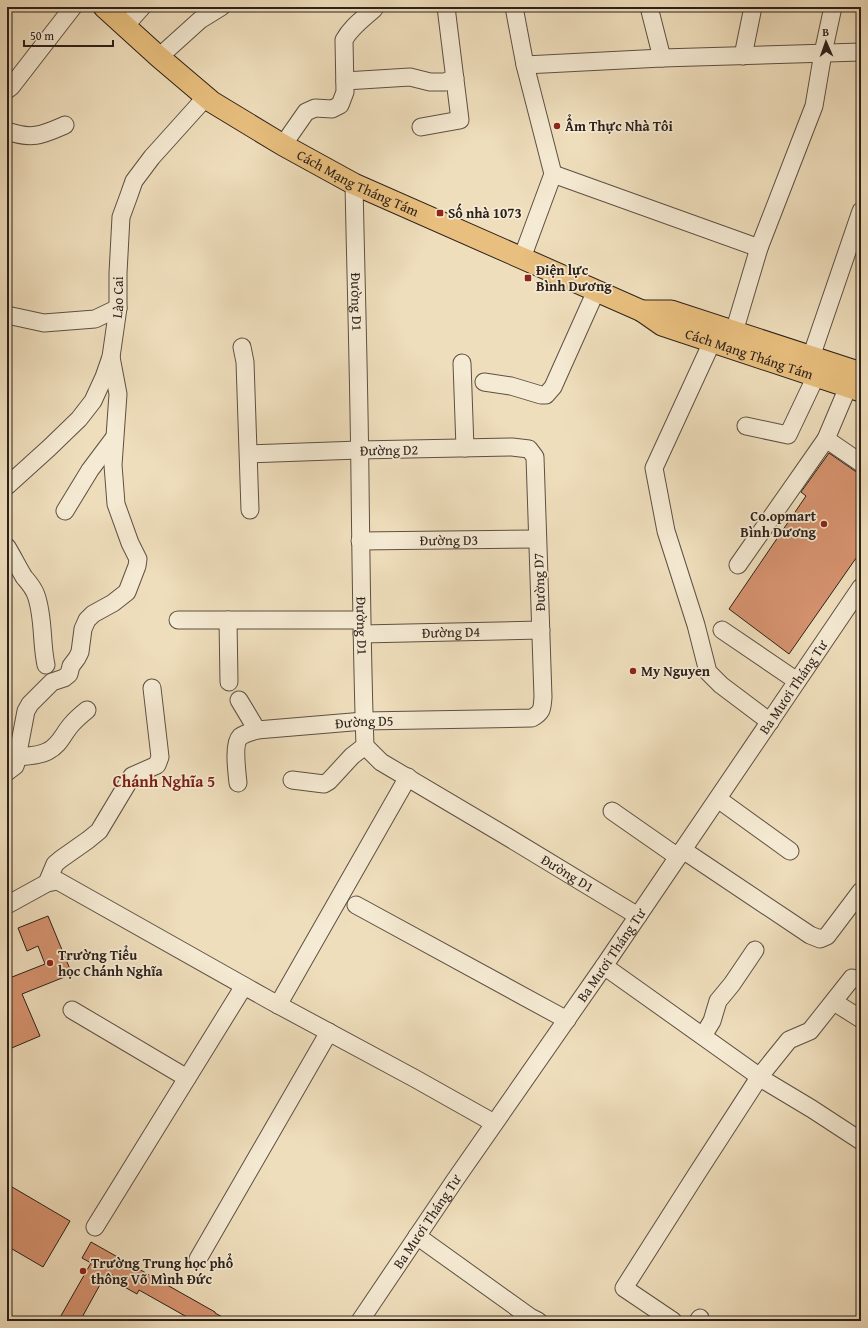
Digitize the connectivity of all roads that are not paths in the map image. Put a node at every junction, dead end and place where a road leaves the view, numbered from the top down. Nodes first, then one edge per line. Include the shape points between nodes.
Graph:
1 (72, 7) edge
2 (104, 7) edge
3 (142, 7) edge
4 (221, 7) edge
5 (446, 7) edge
6 (514, 7) edge
7 (649, 7) edge
8 (753, 7) edge
9 (834, 7) edge
10 (374, 9) dead end
11 (125, 26) junction
12 (861, 52) edge
13 (823, 53) junction
14 (743, 56) junction
15 (159, 57) junction
16 (662, 58) junction
17 (525, 65) junction
18 (455, 78) junction
19 (345, 81) junction
20 (7, 90) edge
21 (206, 97) junction
22 (65, 125) dead end
23 (421, 127) dead end
24 (7, 131) edge
25 (283, 145) junction
26 (553, 174) junction
27 (354, 184) junction
28 (861, 213) edge
29 (759, 248) junction
30 (522, 258) junction
31 (596, 291) junction
32 (118, 308) junction
33 (642, 310) junction
34 (7, 315) edge
35 (734, 332) junction
36 (712, 342) junction
37 (242, 347) dead end
38 (111, 357) junction
39 (462, 363) dead end
40 (813, 366) junction
41 (484, 382) dead end
42 (857, 384) edge
43 (746, 426) dead end
44 (114, 438) junction
45 (826, 439) junction
46 (465, 448) junction
47 (530, 449) joint
48 (359, 450) junction
49 (249, 454) junction
50 (861, 463) edge
51 (7, 486) edge
52 (250, 510) dead end
53 (65, 511) dead end
54 (537, 539) junction
55 (360, 541) junction
56 (7, 547) edge
57 (738, 565) dead end
58 (861, 587) edge
59 (178, 620) dead end
60 (228, 620) junction
61 (361, 627) junction
62 (541, 630) junction
63 (722, 630) dead end
64 (46, 665) dead end
65 (797, 681) junction
66 (229, 682) dead end
67 (152, 688) dead end
68 (239, 700) dead end
69 (87, 710) dead end
70 (538, 715) joint
71 (364, 721) junction
72 (770, 722) junction
73 (257, 730) junction
74 (366, 746) junction
75 (17, 757) junction
76 (7, 772) edge
77 (408, 778) junction
78 (292, 780) dead end
79 (238, 783) dead end
80 (718, 799) junction
81 (612, 811) dead end
82 (790, 851) dead end
83 (681, 854) junction
84 (48, 883) junction
85 (861, 891) edge
86 (7, 905) edge
87 (356, 905) dead end
88 (638, 916) junction
89 (755, 950) dead end
90 (604, 966) junction
91 (861, 980) edge
92 (244, 986) junction
93 (834, 1002) junction
94 (278, 1005) junction
95 (72, 1010) dead end
96 (861, 1019) edge
97 (567, 1020) junction
98 (328, 1032) junction
99 (703, 1036) junction
100 (760, 1076) junction
101 (187, 1078) junction
102 (494, 1123) junction
103 (861, 1141) edge
104 (95, 1227) dead end
105 (418, 1236) junction
106 (198, 1259) dead end
107 (360, 1321) edge
108 (538, 1321) edge
109 (673, 1321) edge

1 - 20 street via 12,87
2 - 11 main road, Cách Mạng Tháng Tám
3 - 11 street
4 - 15 street via 200,20
5 - 18 street
6 - 17 street
7 - 16 street
8 - 14 street
9 - 13 street
10 - 19 street via 358,22 344,40
11 - 15 main road, Cách Mạng Tháng Tám
12 - 13 street
13 - 14 street
13 - 29 street via 814,106
14 - 16 street
15 - 21 main road, Cách Mạng Tháng Tám
16 - 17 street
17 - 26 street
18 - 19 street via 445,82 430,82 410,77
18 - 23 street via 460,120
19 - 25 street via 345,92 340,105 332,109 315,108 306,112
21 - 25 main road, Cách Mạng Tháng Tám
21 - 32 street, Lào Cai via 134,181 121,217
22 - 24 street via 42,135 19,136
25 - 27 main road, Cách Mạng Tháng Tám
26 - 29 street
26 - 30 street
27 - 30 main road, Cách Mạng Tháng Tám
27 - 48 street, Đường D1
28 - 40 street
29 - 35 street
30 - 31 main road, Cách Mạng Tháng Tám
31 - 33 main road, Cách Mạng Tháng Tám
31 - 41 street via 553,387 546,395
32 - 34 street via 95,319 51,322
32 - 38 street, Lào Cai
33 - 35 main road, Cách Mạng Tháng Tám via 671,311
33 - 36 main road, Cách Mạng Tháng Tám via 662,325
35 - 40 main road, Cách Mạng Tháng Tám
36 - 40 main road, Cách Mạng Tháng Tám
36 - 72 street via 654,468 666,531 708,672
37 - 49 street via 245,362
38 - 44 street via 118,394
38 - 51 street, Lào Cai via 93,401 79,419
39 - 46 street
40 - 42 main road, Cách Mạng Tháng Tám
40 - 43 street via 788,435
42 - 45 street
44 - 53 street via 90,470
44 - 75 street via 112,465 116,504 138,559 137,566 126,592 87,620 80,652 69,674 48,685 30,704 24,720
45 - 50 street
45 - 57 street
46 - 47 street, Đường D2
46 - 48 street, Đường D2
47 - 54 street, Đường D7 via 535,457
48 - 49 street, Đường D2
48 - 55 street, Đường D1
49 - 52 street
54 - 55 street, Đường D3
54 - 62 street, Đường D7
55 - 61 street, Đường D1
56 - 64 street via 37,596
58 - 65 street, Ba Mươi Tháng Tư
59 - 60 street, Đường D4
60 - 61 street, Đường D4
60 - 66 street
61 - 62 street, Đường D4
61 - 71 street, Đường D1
62 - 70 street, Đường D7 via 543,697 542,711
63 - 65 street
65 - 72 street, Ba Mươi Tháng Tư
67 - 84 street via 159,762 132,776 99,831 55,864
68 - 73 street
69 - 75 street via 70,726 56,746 48,751
70 - 71 street, Đường D5 via 532,718
71 - 73 street, Đường D5
71 - 74 street, Đường D1
72 - 80 street, Ba Mươi Tháng Tư
73 - 79 street, Đường D5 via 239,738 236,745
74 - 77 street, Đường D1 via 381,762
74 - 78 street via 324,784
75 - 76 street via 15,766
77 - 88 street, Đường D1
77 - 94 street
80 - 82 street
80 - 83 street, Ba Mươi Tháng Tư
81 - 83 street
83 - 85 street via 820,939 827,936
83 - 88 street, Ba Mươi Tháng Tư
84 - 86 street
84 - 92 street via 58,881
87 - 97 street
88 - 90 street, Ba Mươi Tháng Tư
89 - 99 street via 716,1004 714,1017
90 - 97 street, Ba Mươi Tháng Tư
90 - 99 street
91 - 93 street via 852,978
92 - 94 street
92 - 101 street
93 - 96 street
93 - 100 street via 810,1031 785,1044
94 - 98 street
95 - 101 street
97 - 102 street, Ba Mươi Tháng Tư
98 - 102 street
98 - 106 street
99 - 100 street
100 - 103 street
100 - 109 street via 624,1288
101 - 104 street
102 - 105 street, Ba Mươi Tháng Tư
105 - 107 street, Ba Mươi Tháng Tư
105 - 108 street

